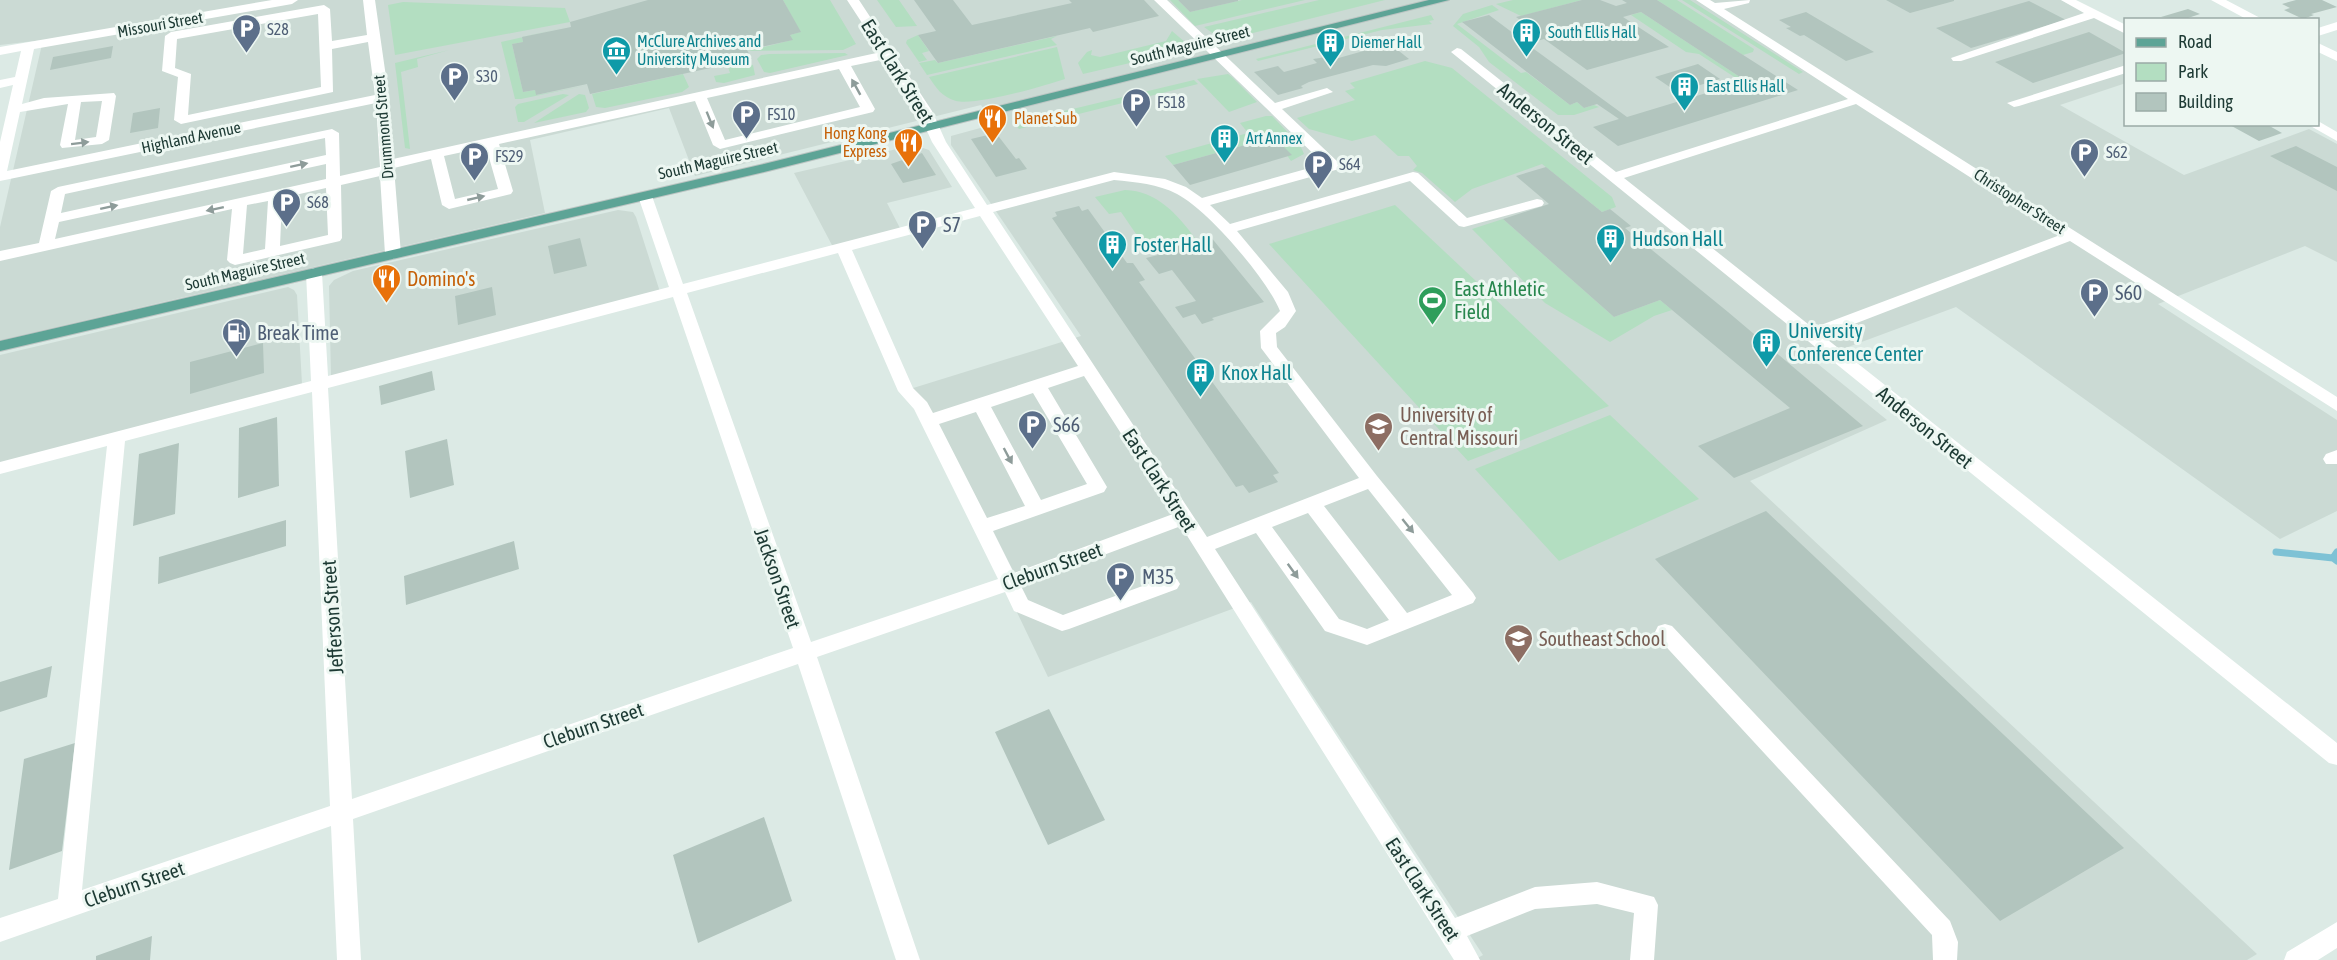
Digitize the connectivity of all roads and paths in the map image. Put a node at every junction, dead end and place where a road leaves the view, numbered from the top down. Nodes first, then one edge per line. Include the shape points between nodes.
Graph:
1 (292, 0) edge
2 (369, 0) edge
3 (853, 0) edge
4 (1160, 0) edge
5 (1443, 0) edge
6 (2067, 0) edge
7 (2217, 0) edge
8 (1745, 1) edge
9 (1708, 4) edge
10 (2095, 14) junction
11 (2254, 18) edge
12 (2337, 26) edge
13 (2124, 29) edge
14 (2319, 32) edge
15 (374, 36) junction
16 (326, 46) junction
17 (28, 47) junction
18 (2319, 48) edge
19 (0, 51) edge
20 (1457, 52) dead end
21 (890, 54) junction
22 (1220, 56) junction
23 (2337, 57) edge
24 (1957, 58) dead end
25 (843, 64) junction
26 (2124, 70) edge
27 (21, 80) junction
28 (0, 84) edge
29 (1327, 92) dead end
30 (700, 96) junction
31 (382, 98) junction
32 (1860, 99) junction
33 (75, 100) dead end
34 (2014, 103) dead end
35 (1274, 107) junction
36 (14, 110) junction
37 (195, 117) junction
38 (934, 126) junction
39 (2317, 126) edge
40 (193, 137) junction
41 (2337, 137) edge
42 (4, 142) edge
43 (491, 142) junction
44 (437, 154) junction
45 (333, 158) junction
46 (387, 168) junction
47 (0, 175) edge
48 (1613, 177) junction
49 (333, 183) junction
50 (275, 195) junction
51 (645, 196) junction
52 (240, 203) junction
53 (1200, 203) junction
54 (1537, 203) dead end
55 (986, 212) junction
56 (52, 219) junction
57 (1228, 228) junction
58 (2073, 235) junction
59 (46, 246) junction
60 (844, 249) junction
61 (272, 252) junction
62 (393, 254) junction
63 (0, 256) edge
64 (314, 273) junction
65 (679, 292) junction
66 (1809, 335) junction
67 (0, 346) edge
68 (1087, 369) junction
69 (318, 385) junction
70 (1038, 386) junction
71 (981, 405) junction
72 (2337, 405) edge
73 (929, 421) junction
74 (117, 438) junction
75 (0, 468) edge
76 (1371, 481) junction
77 (1312, 504) junction
78 (1036, 509) junction
79 (1185, 517) junction
80 (1259, 523) junction
81 (982, 527) junction
82 (1203, 546) junction
83 (1011, 582) junction
84 (1170, 584) dead end
85 (1403, 623) junction
86 (1665, 632) dead end
87 (805, 653) junction
88 (2337, 756) edge
89 (344, 811) junction
90 (69, 906) junction
91 (0, 930) edge
92 (1450, 932) junction
93 (2337, 934) edge
94 (349, 960) edge
95 (908, 960) edge
96 (1468, 960) edge
97 (1642, 960) edge
98 (1945, 960) edge
99 (2296, 960) edge

1 - 17 street, Missouri Street
2 - 15 street, Drummond Street
3 - 21 street, East Clark Street
4 - 22 street
5 - 22 main road, South Maguire Street
6 - 10 street
7 - 11 street
8 - 9 street
9 - 32 street, Christopher Street
10 - 13 street
10 - 24 street
12 - 14 street
15 - 16 street
15 - 31 street, Drummond Street
16 - 37 street via 328,89
16 - 37 street via 324,9 171,36 168,71 185,74 181,120
17 - 19 street, Missouri Street
17 - 27 street
18 - 23 street
20 - 48 street, Anderson Street
21 - 25 street
21 - 38 street, East Clark Street
22 - 35 street
22 - 38 main road, South Maguire Street
25 - 30 street
30 -> 25 street via 720,144 868,109
26 - 34 street
27 - 28 street
27 - 36 street
29 - 35 street
30 - 43 street
31 - 40 street, Highland Avenue
31 - 46 street, Drummond Street
32 - 48 street
32 - 58 street, Christopher Street
33 - 36 street via 44,102
35 - 53 street via 1334,166
36 - 42 street
37 - 40 street
38 - 51 main road, South Maguire Street
38 - 55 street, East Clark Street via 939,142
39 - 41 street
40 - 47 street, Highland Avenue
42 - 47 street
43 - 44 street
44 -> 43 street via 449,205 506,191
44 - 46 street
45 - 49 street
56 -> 45 street
45 - 56 street via 332,133 58,191
46 - 49 street
46 - 62 street, Drummond Street
48 - 66 street, Anderson Street
49 - 50 street
49 - 61 street via 335,238
50 - 52 street
50 - 61 street
51 - 62 main road, South Maguire Street
51 - 65 street, Jackson Street
52 -> 59 street
52 - 61 street via 235,260
53 - 55 street via 1187,192 1152,180 1114,176
53 - 57 street via 1219,224
54 - 57 street via 1464,223 1413,176
55 - 60 street
55 - 68 street, East Clark Street
56 - 59 street
57 - 76 street via 1282,296 1288,311 1268,331 1269,348
58 - 66 street
58 - 72 street, Christopher Street
59 - 63 street
60 - 65 street
60 - 73 street via 906,391
62 - 64 main road, South Maguire Street
64 - 67 main road, South Maguire Street
64 - 69 street, Jefferson Street
65 - 69 street
65 - 87 street, Jackson Street
66 - 88 street, Anderson Street
68 - 70 street
68 - 79 street, East Clark Street
69 - 74 street
69 - 89 street, Jefferson Street
70 - 71 street
70 - 78 street via 1098,487
71 - 73 street
71 -> 78 street
73 - 81 street
74 - 75 street
74 - 90 street
76 - 77 street
76 -> 85 street via 1466,598
77 - 80 street
77 - 85 street
78 - 81 street
79 - 82 street, East Clark Street
79 - 83 street, Cleburn Street
80 - 82 street
80 -> 85 street via 1332,625 1367,638
81 - 83 street
82 - 92 street, East Clark Street
83 - 84 street via 1021,605 1062,623
83 - 87 street, Cleburn Street
86 - 98 street via 1942,930
87 - 89 street, Cleburn Street
87 - 95 street, Jackson Street
89 - 90 street, Cleburn Street
89 - 94 street, Jefferson Street
90 - 91 street, Cleburn Street
92 - 96 street, East Clark Street
92 - 97 street via 1535,898 1597,893 1646,905
93 - 99 street

